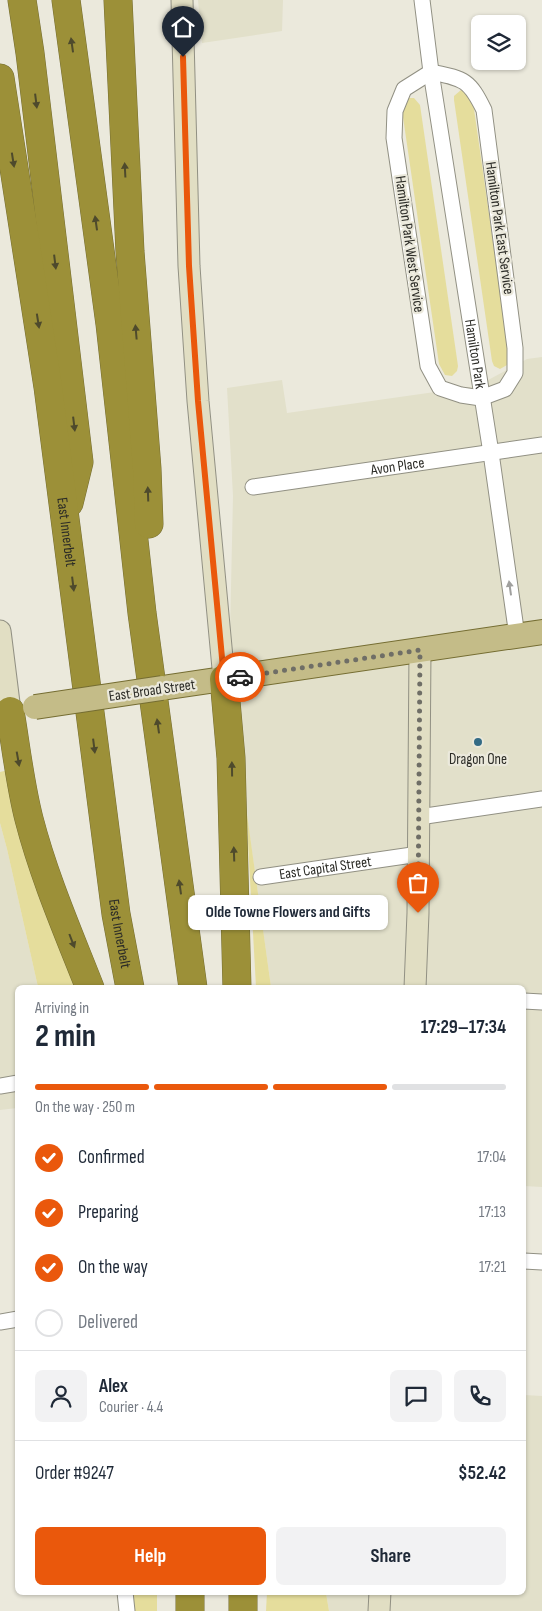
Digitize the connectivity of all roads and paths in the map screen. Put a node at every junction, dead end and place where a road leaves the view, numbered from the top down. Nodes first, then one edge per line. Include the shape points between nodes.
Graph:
1 (22, 0) edge
2 (66, 0) edge
3 (118, 0) edge
4 (182, 0) edge
5 (422, 0) edge
6 (431, 72) junction
7 (0, 78) edge
8 (482, 398) junction
9 (542, 445) edge
10 (491, 453) junction
11 (253, 487) dead end
12 (65, 519) junction
13 (142, 613) junction
14 (0, 631) edge
15 (542, 632) edge
16 (517, 636) junction
17 (420, 650) junction
18 (214, 681) junction
19 (15, 710) edge
20 (542, 799) edge
21 (419, 818) junction
22 (419, 854) junction
23 (261, 877) dead end
24 (89, 985) edge
25 (129, 985) edge
26 (193, 985) edge
27 (238, 985) edge
28 (415, 985) edge
29 (526, 1001) edge
30 (542, 1002) edge
31 (15, 1084) edge
32 (0, 1086) edge
33 (526, 1261) edge
34 (542, 1262) edge
35 (15, 1320) edge
36 (0, 1322) edge
37 (125, 1595) edge
38 (190, 1595) edge
39 (243, 1595) edge
40 (380, 1595) edge
41 (127, 1611) edge
42 (190, 1611) edge
43 (243, 1611) edge
44 (379, 1611) edge

1 -> 12 highway via 79,462
13 -> 2 highway via 110,324
13 -> 3 highway via 150,545 130,252
4 - 18 main road via 189,266
5 - 6 street, Hamilton Park
6 - 8 street, Hamilton Park
6 - 8 street, Hamilton Park East Service via 457,78 474,89 484,110 516,348 515,373 505,389
6 - 8 street, Hamilton Park West Service via 404,89 395,111 394,138 428,366 440,388
7 -> 12 highway, East Innerbelt
8 - 10 street, Hamilton Park
9 - 10 street, Avon Place
10 - 11 street, Avon Place
16 -> 10 street, Hamilton Park
12 -> 25 highway, East Innerbelt via 116,914
26 -> 13 highway
14 - 19 main road
15 - 16 main road, East Broad Street
16 - 17 main road, East Broad Street
17 - 18 main road, East Broad Street
17 - 21 main road
18 - 19 main road, East Broad Street, bridge
27 -> 18 highway via 231,758
19 -> 24 highway via 29,819 54,896
20 - 21 street
21 - 22 main road
22 - 23 street, East Capital Street
22 - 28 main road
29 - 30 street
31 - 32 street
33 - 34 street
35 - 36 street
37 - 41 street
38 - 42 highway
39 - 43 highway
40 - 44 main road

